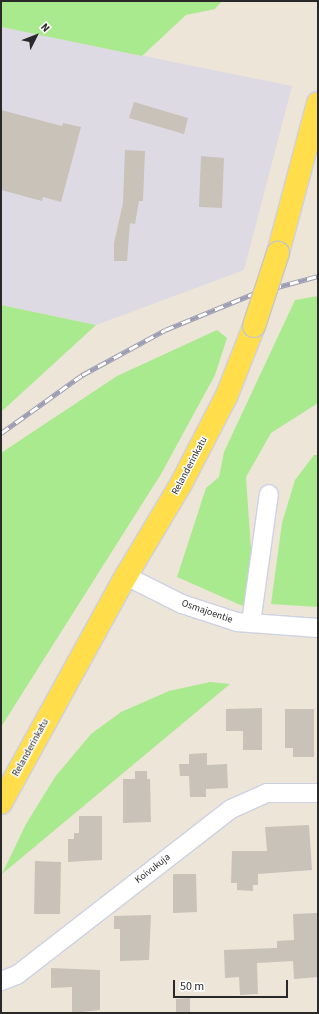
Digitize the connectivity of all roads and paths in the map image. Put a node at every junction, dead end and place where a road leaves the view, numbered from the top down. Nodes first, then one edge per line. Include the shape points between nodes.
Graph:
1 (318, 103) edge
2 (269, 494) dead end
3 (126, 576) junction
4 (251, 623) junction
5 (318, 628) edge
6 (318, 793) edge
7 (1, 803) edge
8 (1, 981) edge

1 - 3 main road, Relanderinkatu, bridge via 278,253 254,326 227,395 181,484
2 - 4 street
3 - 4 street, Osmajoentie via 182,604 237,622
3 - 7 main road, Relanderinkatu
4 - 5 street, Osmajoentie
6 - 8 street, Koivukuja via 267,792 231,808 17,974

